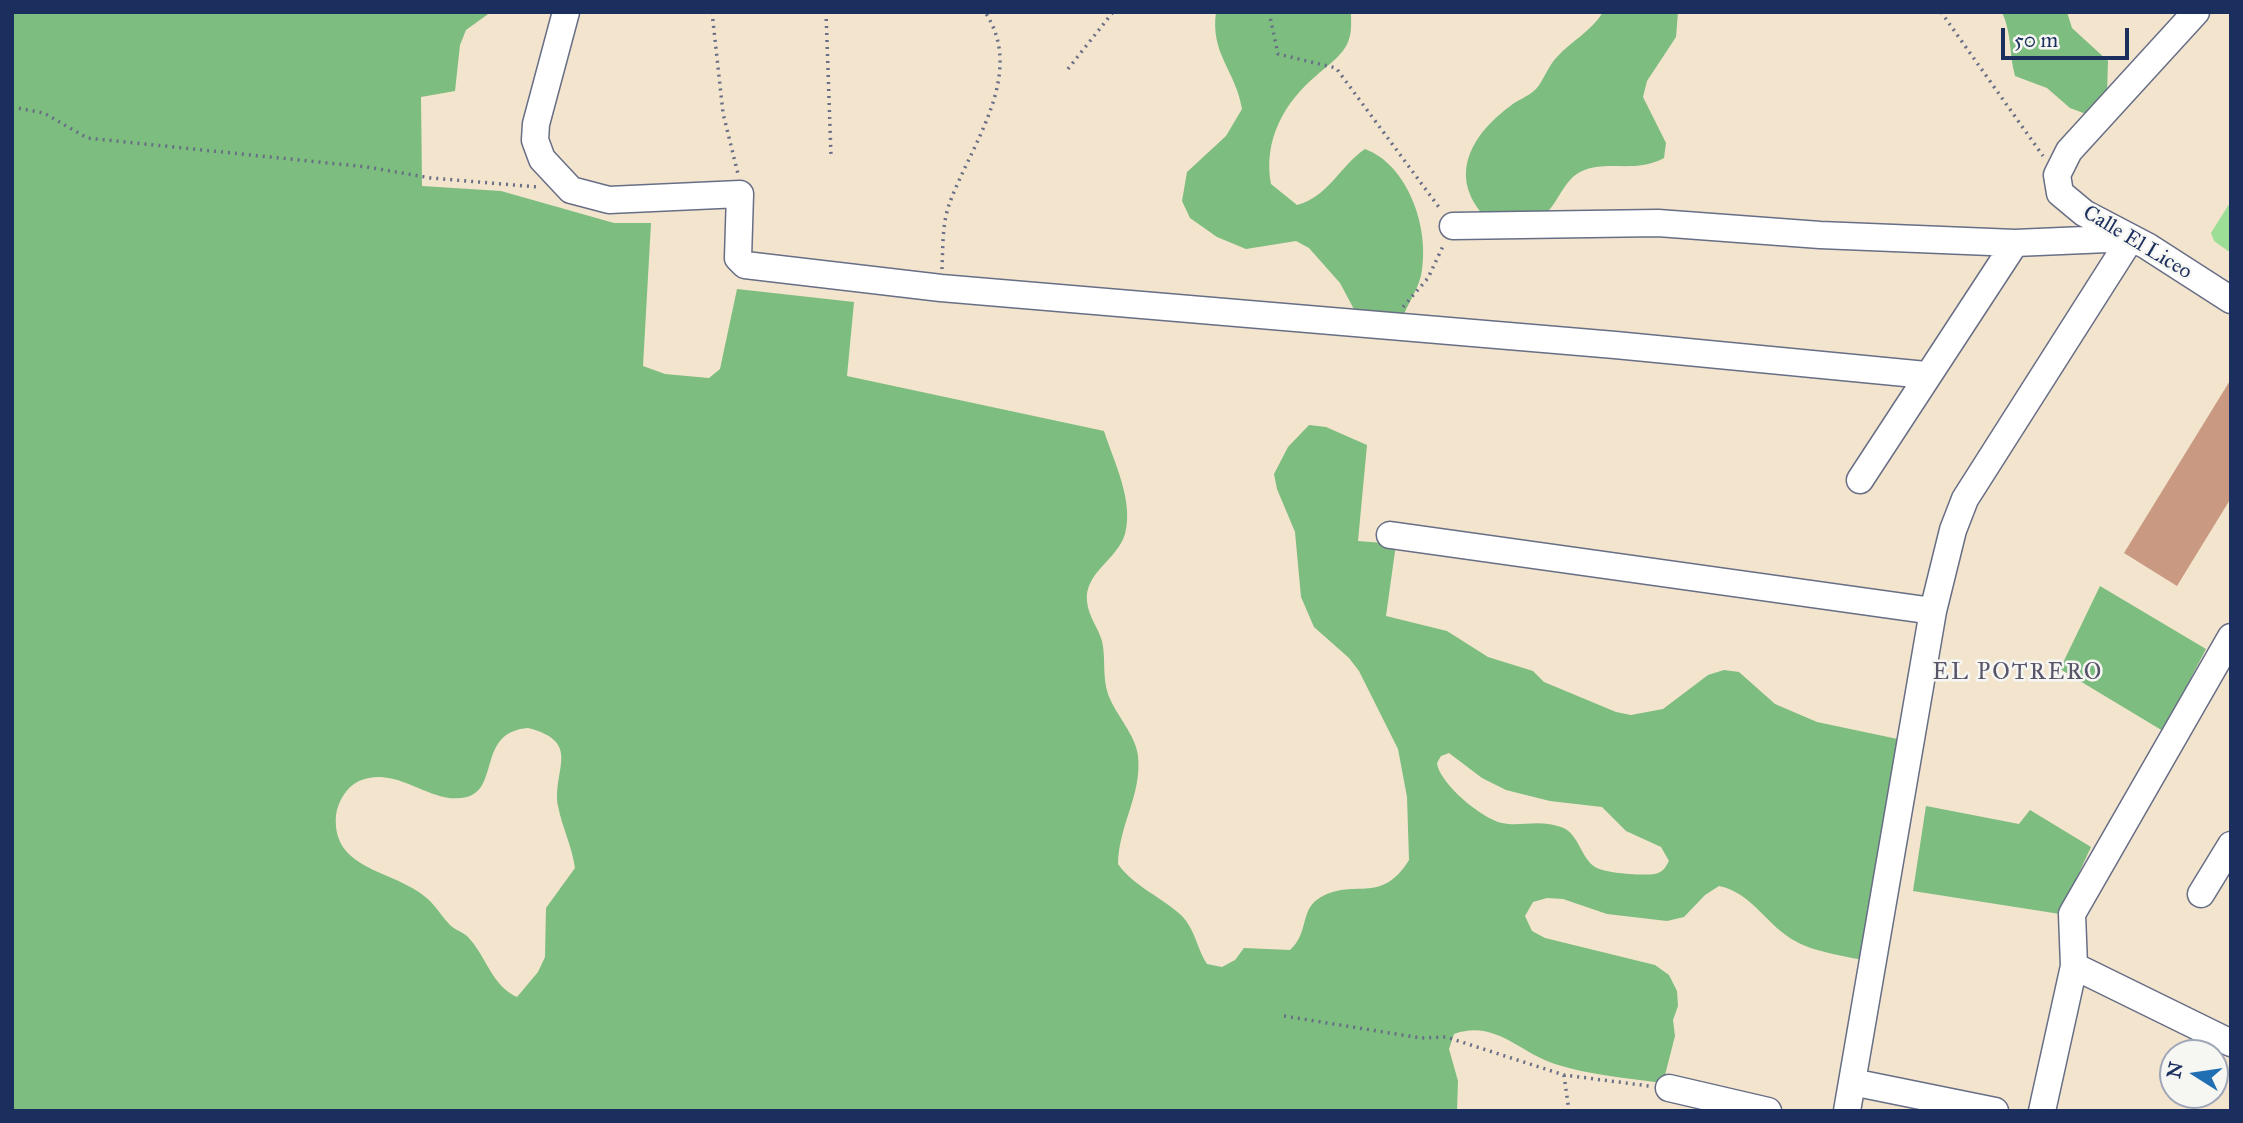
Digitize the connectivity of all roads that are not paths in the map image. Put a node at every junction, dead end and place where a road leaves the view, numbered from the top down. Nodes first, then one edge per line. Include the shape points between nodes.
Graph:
1 (566, 12) edge
2 (2196, 12) edge
3 (1453, 226) road end
4 (2131, 238) junction
5 (2015, 243) junction
6 (2231, 300) edge
7 (1926, 375) junction
8 (1860, 480) dead end
9 (1390, 535) dead end
10 (1933, 611) junction
11 (2227, 651) edge
12 (2231, 845) edge
13 (2201, 894) dead end
14 (2074, 966) junction
15 (2231, 1042) edge
16 (1852, 1082) junction
17 (1669, 1088) road end
18 (1768, 1111) edge
19 (1847, 1111) edge
20 (1995, 1111) edge
21 (2042, 1111) edge

1 - 7 street via 536,124 535,140 542,159 571,190 608,200 740,194 738,258 745,265 941,288
2 - 4 street, Calle El Liceo via 2069,151 2057,175 2060,192 2084,213
3 - 5 street via 1658,223
4 - 5 street
4 - 6 street, Calle El Liceo
4 - 10 street via 1965,499
5 - 7 street
7 - 8 street
9 - 10 street
10 - 16 street
11 - 14 street via 2072,914
12 - 13 street
14 - 15 street
14 - 21 street
16 - 19 street
16 - 20 street
17 - 18 street

